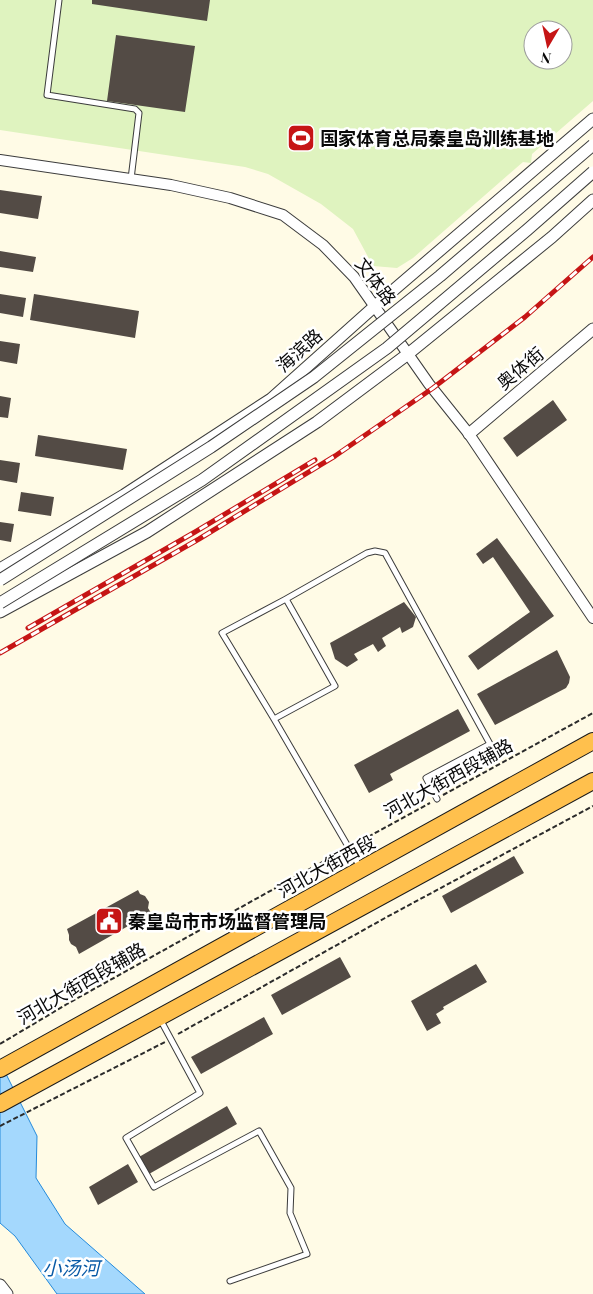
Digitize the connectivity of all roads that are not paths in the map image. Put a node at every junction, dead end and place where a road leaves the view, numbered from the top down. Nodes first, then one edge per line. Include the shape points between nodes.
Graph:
1 (59, 0) edge
2 (593, 119) edge
3 (593, 145) edge
4 (0, 160) edge
5 (593, 172) edge
6 (131, 179) junction
7 (593, 200) edge
8 (375, 306) junction
9 (593, 329) edge
10 (408, 354) junction
11 (469, 434) junction
12 (0, 569) edge
13 (0, 580) edge
14 (286, 599) junction
15 (0, 603) edge
16 (0, 612) edge
17 (593, 618) edge
18 (274, 718) junction
19 (593, 741) edge
20 (593, 781) edge
21 (437, 799) road end
22 (361, 870) junction
23 (159, 1018) junction
24 (0, 1070) edge
25 (0, 1104) edge
26 (230, 1281) dead end
27 (0, 1284) edge
28 (7, 1294) edge

1 - 6 lane via 47,94 135,109 139,113
2 - 8 street, 海滨路
3 - 13 street, 海滨路, bridge via 440,276 314,377 211,448
4 - 6 street, 文体路
5 - 15 street, bridge via 387,348 202,480
6 - 8 street, 文体路 via 230,198 283,216 324,245 354,276
7 - 10 street
8 - 10 street, 文体路
8 - 12 street, 海滨路 via 272,399 124,495
9 - 11 street, 奥体街
10 - 11 street, 文体路
10 - 16 street via 317,422 147,532
11 - 17 street, 文体路
14 - 18 lane via 335,686
14 - 18 lane via 222,633
14 - 21 lane via 367,553 386,552 490,744 426,778
18 - 22 lane
19 - 22 highway, 河北大街西段
20 - 23 highway
22 - 24 highway, 河北大街西段
23 - 25 highway
23 - 26 lane via 200,1093 126,1138 154,1187 259,1131 291,1188 290,1213 307,1254
27 - 28 street

